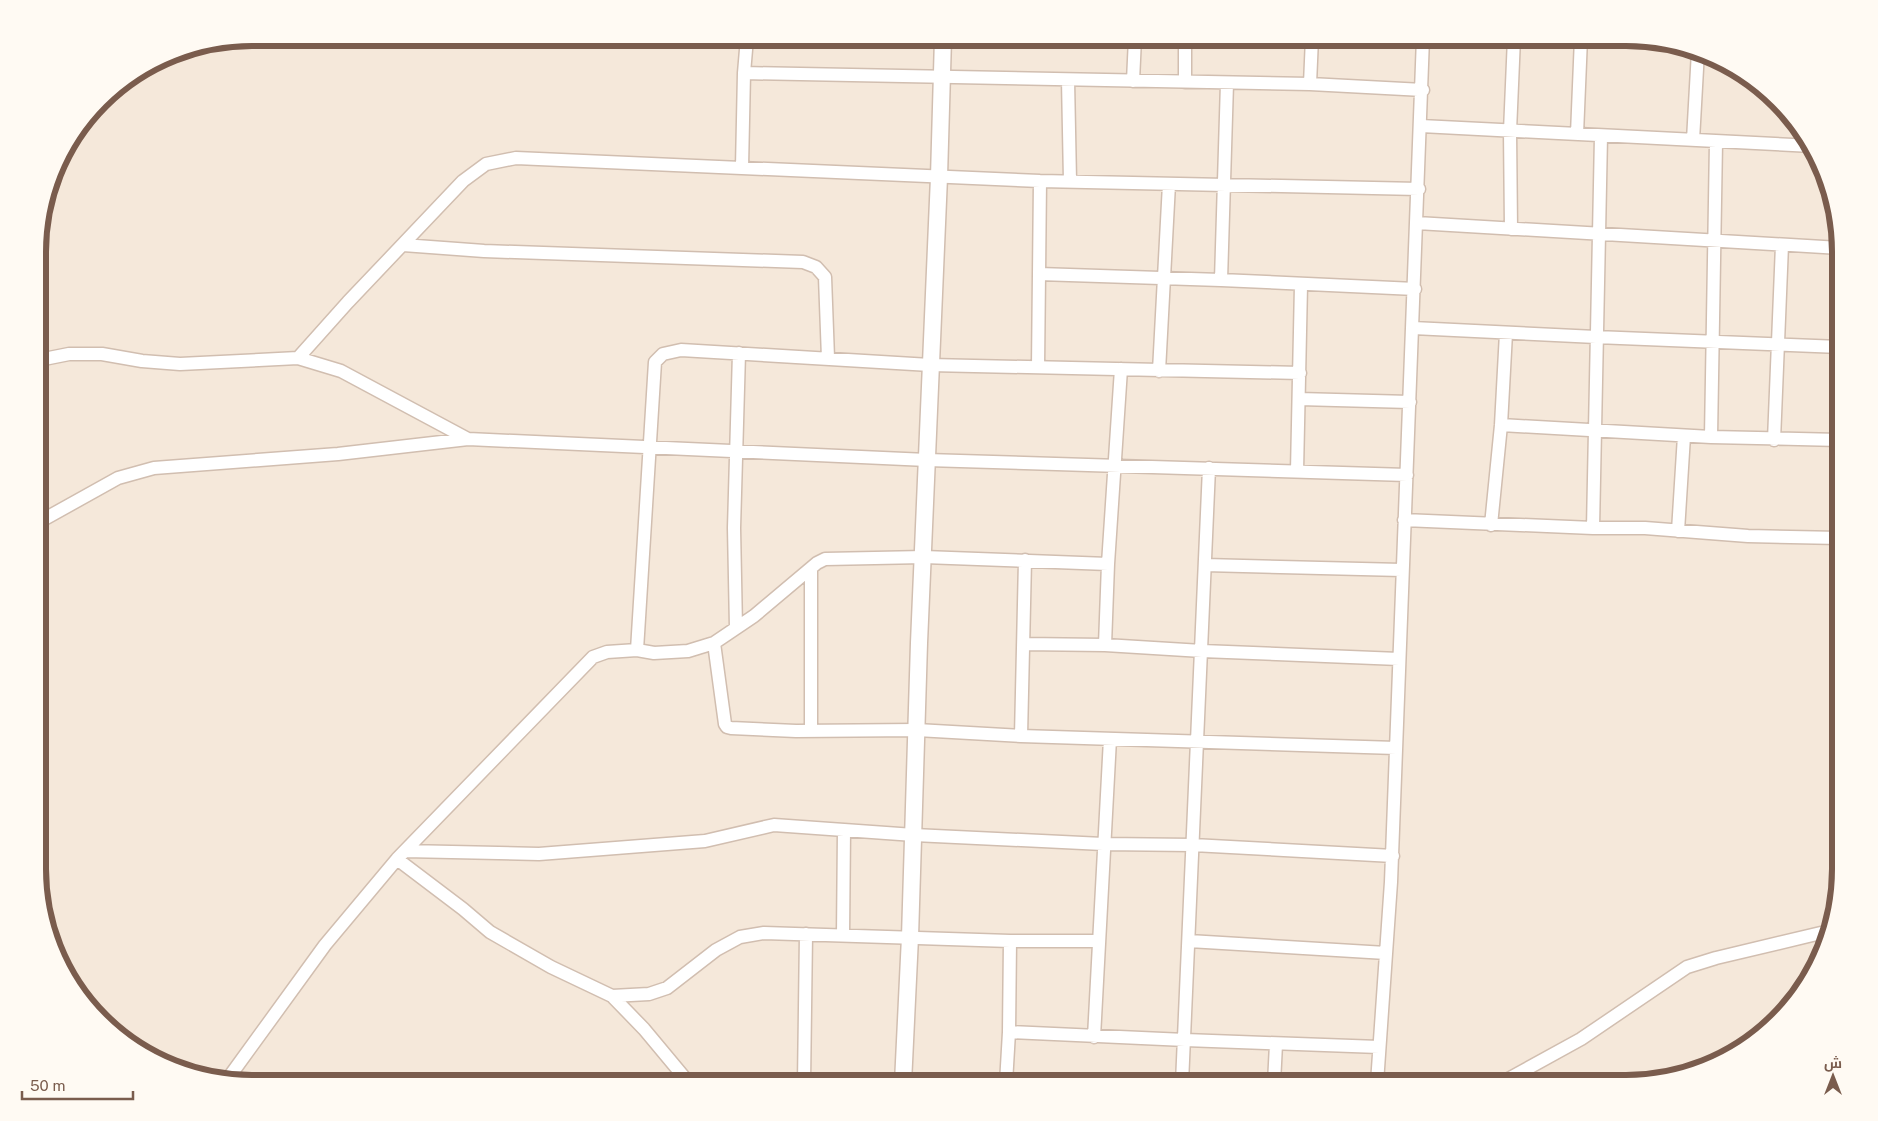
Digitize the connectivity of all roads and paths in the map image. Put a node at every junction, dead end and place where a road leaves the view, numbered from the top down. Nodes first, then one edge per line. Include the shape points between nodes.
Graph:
1 (746, 46) edge
2 (943, 46) edge
3 (1135, 46) edge
4 (1185, 46) edge
5 (1312, 46) edge
6 (1423, 46) edge
7 (1514, 46) edge
8 (1581, 46) edge
9 (1698, 59) edge
10 (744, 73) junction
11 (941, 78) junction
12 (1068, 80) junction
13 (1133, 81) junction
14 (1185, 82) junction
15 (1227, 83) junction
16 (1310, 84) junction
17 (1423, 90) junction
18 (1421, 126) junction
19 (1510, 131) junction
20 (1577, 134) junction
21 (1600, 136) junction
22 (1693, 140) junction
23 (1716, 142) junction
24 (1802, 146) edge
25 (742, 167) junction
26 (939, 177) junction
27 (1040, 181) junction
28 (1070, 181) junction
29 (1169, 184) junction
30 (1223, 185) junction
31 (1419, 189) junction
32 (1418, 223) junction
33 (1511, 229) junction
34 (1599, 234) junction
35 (1715, 241) junction
36 (403, 245) junction
37 (1782, 245) junction
38 (1832, 248) edge
39 (1039, 274) junction
40 (1165, 278) junction
41 (1221, 280) junction
42 (1301, 284) junction
43 (1415, 289) junction
44 (1413, 328) junction
45 (1506, 333) junction
46 (1596, 337) junction
47 (1713, 342) junction
48 (1776, 345) junction
49 (1832, 346) edge
50 (740, 353) junction
51 (298, 358) junction
52 (828, 358) junction
53 (46, 359) edge
54 (930, 365) junction
55 (1038, 367) junction
56 (1121, 369) junction
57 (1159, 370) junction
58 (1300, 373) junction
59 (1299, 399) junction
60 (1410, 402) junction
61 (1501, 425) junction
62 (1594, 431) junction
63 (1684, 436) junction
64 (1711, 437) junction
65 (468, 439) junction
66 (1774, 440) junction
67 (1832, 440) edge
68 (648, 448) junction
69 (737, 452) junction
70 (927, 460) junction
71 (1116, 465) junction
72 (1209, 468) junction
73 (1297, 471) junction
74 (1407, 475) junction
75 (46, 518) edge
76 (1404, 520) junction
77 (1491, 525) junction
78 (1593, 528) junction
79 (1678, 531) junction
80 (1832, 538) edge
81 (924, 557) junction
82 (1025, 560) junction
83 (1108, 564) junction
84 (1205, 565) junction
85 (811, 568) junction
86 (1402, 570) junction
87 (736, 628) junction
88 (714, 643) junction
89 (1023, 644) junction
90 (1105, 645) junction
91 (636, 650) junction
92 (1202, 651) junction
93 (1399, 659) junction
94 (811, 730) junction
95 (917, 730) junction
96 (1021, 736) junction
97 (1110, 739) junction
98 (1198, 741) junction
99 (1396, 748) junction
100 (844, 830) junction
101 (914, 835) junction
102 (1103, 844) junction
103 (1193, 845) junction
104 (401, 855) junction
105 (1393, 856) junction
106 (1822, 933) edge
107 (806, 934) junction
108 (843, 935) junction
109 (910, 937) junction
110 (1010, 941) junction
111 (1098, 941) junction
112 (1189, 941) junction
113 (1386, 953) junction
114 (612, 996) junction
115 (1009, 1032) junction
116 (1094, 1037) junction
117 (1184, 1040) junction
118 (1276, 1044) junction
119 (1380, 1047) junction
120 (232, 1074) edge
121 (683, 1075) edge
122 (804, 1075) edge
123 (903, 1075) edge
124 (1006, 1075) edge
125 (1182, 1075) edge
126 (1274, 1075) edge
127 (1378, 1075) edge
128 (1515, 1075) edge

1 - 10 street
2 - 11 street
3 - 13 street
4 - 14 street
5 - 16 street
6 - 17 street
7 - 19 street
8 - 20 street
9 - 22 street
10 - 11 street
10 - 25 street
11 - 12 street
11 - 26 street
12 - 13 street
12 - 28 street
13 - 14 street
14 - 15 street
15 - 16 street
15 - 30 street
16 - 17 street
17 - 18 street
18 - 19 street
18 - 31 street
19 - 20 street
19 - 33 street
20 - 21 street
21 - 22 street
21 - 34 street
22 - 23 street
23 - 24 street
23 - 35 street
25 - 26 street
25 - 36 street via 516,158 486,164 463,181
26 - 27 street
26 - 54 street
27 - 28 street
27 - 39 street
28 - 29 street
29 - 30 street
29 - 40 street
30 - 31 street
30 - 41 street
31 - 32 street
32 - 33 street
32 - 43 street
33 - 34 street
34 - 35 street
34 - 46 street
35 - 37 street
35 - 47 street
36 - 51 street
36 - 52 street via 484,251 803,262 816,267 825,277
37 - 38 street
37 - 48 street
39 - 40 street
39 - 55 street
40 - 41 street
40 - 57 street
41 - 42 street
42 - 43 street
42 - 58 street
43 - 44 street
44 - 45 street
44 - 60 street
45 - 46 street
45 - 61 street
46 - 47 street
46 - 62 street
47 - 48 street
47 - 64 street
48 - 49 street
48 - 66 street
50 - 52 street
50 - 68 street via 681,350 663,354 655,362
50 - 69 street
51 - 53 street via 180,364 102,354 69,354
51 - 65 street via 341,370
52 - 54 street
54 - 55 street
54 - 70 street
55 - 56 street
56 - 57 street
56 - 71 street
57 - 58 street
58 - 59 street
59 - 60 street
59 - 73 street
60 - 74 street
61 - 62 street
61 - 77 street
62 - 63 street
62 - 78 street
63 - 64 street
63 - 79 street
64 - 66 street
65 - 68 street
65 - 75 street via 338,454 154,468 118,478
66 - 67 street
68 - 69 street
68 - 91 street
69 - 70 street
69 - 87 street via 734,528
70 - 71 street
70 - 81 street
71 - 72 street
71 - 83 street
72 - 73 street
72 - 84 street
73 - 74 street
74 - 76 street
76 - 77 street
76 - 86 street
77 - 78 street
78 - 79 street
79 - 80 street
81 - 82 street
81 - 85 street via 824,559
81 - 95 street
82 - 83 street
82 - 89 street
83 - 90 street
84 - 86 street
84 - 92 street
85 - 87 street
85 - 94 street
86 - 93 street
87 - 88 street
88 - 91 street via 688,651 654,653
88 - 94 street via 727,727
89 - 90 street
89 - 96 street
90 - 92 street
91 - 104 street via 607,652 593,657
92 - 93 street
92 - 98 street
93 - 99 street
94 - 95 street
95 - 96 street
95 - 101 street
96 - 97 street
97 - 98 street
97 - 102 street
98 - 99 street
98 - 103 street
99 - 105 street
100 - 101 street
100 - 104 street via 774,825 706,841 539,854
100 - 108 street
101 - 102 street
101 - 109 street
102 - 103 street
102 - 111 street
103 - 105 street
103 - 112 street
104 - 114 street via 490,932 551,967
104 - 120 street via 325,945
105 - 113 street
106 - 128 street via 1687,967 1581,1039
107 - 108 street
107 - 114 street via 764,933 740,937 716,950 667,988 649,994
107 - 122 street
108 - 109 street
109 - 110 street
109 - 123 street
110 - 111 street
110 - 115 street
111 - 116 street
112 - 113 street
112 - 117 street
113 - 119 street
114 - 121 street
115 - 116 street
115 - 124 street
116 - 117 street
117 - 118 street
117 - 125 street
118 - 119 street
118 - 126 street
119 - 127 street

